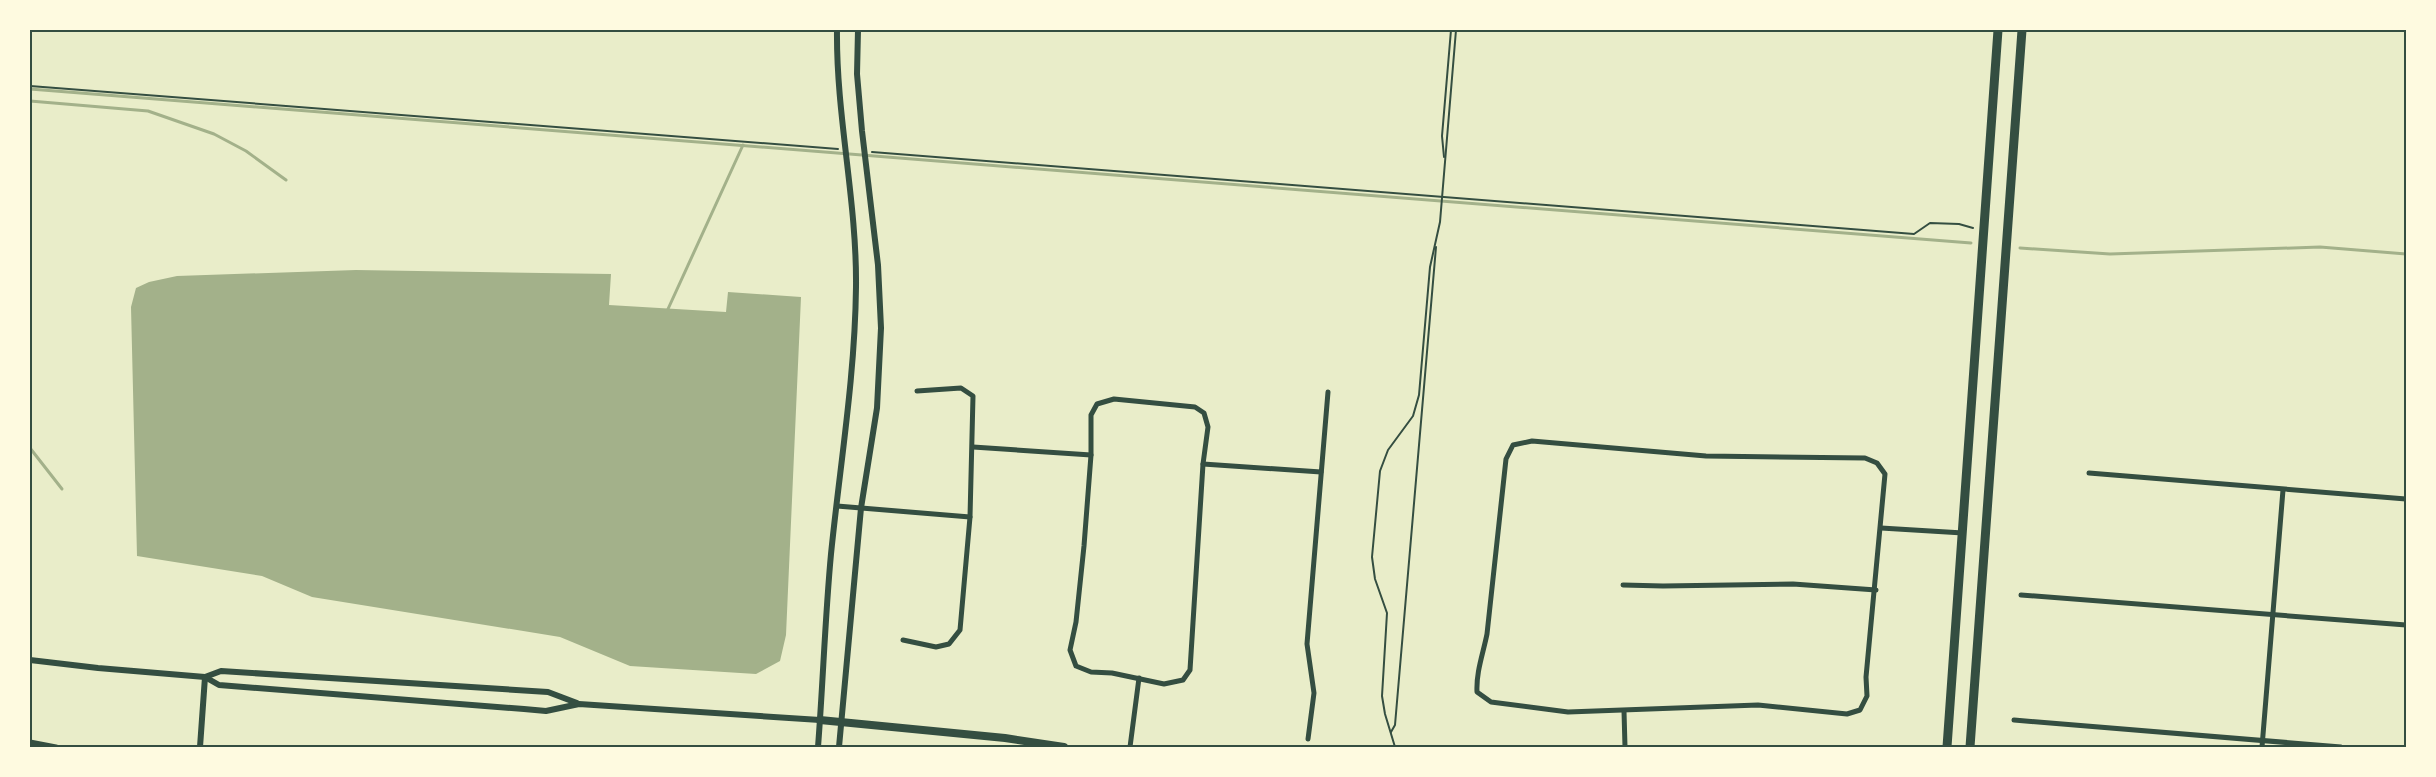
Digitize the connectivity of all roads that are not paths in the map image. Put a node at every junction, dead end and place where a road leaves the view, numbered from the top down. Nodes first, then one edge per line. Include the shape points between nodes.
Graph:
1 (838, 30) edge
2 (858, 30) edge
3 (1998, 30) edge
4 (2022, 30) edge
5 (916, 390) dead end
6 (1328, 392) dead end
7 (973, 447) junction
8 (1091, 455) junction
9 (1204, 464) junction
10 (1321, 472) junction
11 (2089, 473) dead end
12 (2283, 490) junction
13 (2406, 499) edge
14 (837, 506) junction
15 (861, 508) junction
16 (970, 517) junction
17 (1881, 528) junction
18 (1963, 533) junction
19 (1623, 585) dead end
20 (1876, 590) junction
21 (2021, 596) dead end
22 (2273, 614) junction
23 (2406, 625) edge
24 (903, 640) dead end
25 (30, 660) edge
26 (205, 677) junction
27 (1139, 678) junction
28 (579, 704) junction
29 (1624, 711) junction
30 (820, 720) junction
31 (2014, 720) dead end
32 (842, 722) junction
33 (1308, 739) dead end
34 (30, 742) edge
35 (2262, 744) edge
36 (56, 747) edge
37 (200, 747) edge
38 (818, 747) edge
39 (839, 747) edge
40 (1064, 747) edge
41 (1130, 747) edge
42 (1626, 747) edge
43 (1947, 747) edge
44 (1970, 747) edge
45 (2341, 747) edge

1 - 14 street via 838,92 854,236 856,297 848,420
2 - 15 street via 857,74 878,265 881,328 877,408
3 - 18 main road
4 - 44 main road
5 - 7 street via 961,388 973,396
6 - 10 street
7 - 8 street
7 - 16 street
8 - 9 street via 1091,415 1097,404 1114,399 1195,406 1204,413 1208,427
8 - 27 street via 1076,622 1070,650 1076,666 1091,672
9 - 10 street
9 - 27 street via 1190,670 1183,680 1164,684
10 - 33 street via 1307,644 1314,693
11 - 12 street
12 - 13 street
12 - 22 street
14 - 15 street
14 - 30 street
15 - 16 street
15 - 32 street
16 - 24 street via 960,630 949,644 936,647
17 - 18 street
17 - 20 street
17 - 29 street via 1885,474 1877,463 1865,458 1706,456 1532,441 1513,445 1506,459 1487,634 1476,676 1477,692 1490,702 1513,706 1568,712
18 - 43 main road
19 - 20 street via 1794,584
20 - 29 street via 1866,677 1867,696 1860,710 1847,714 1758,705
21 - 22 street
22 - 23 street
22 - 35 street
25 - 26 street
26 - 28 street via 219,685 546,711
26 - 28 street via 222,671 548,692
26 - 37 street
27 - 41 street
28 - 30 street
29 - 42 street
30 - 32 main road
30 - 38 street
31 - 35 street
32 - 39 street
32 - 40 main road
34 - 36 street
35 - 45 street

